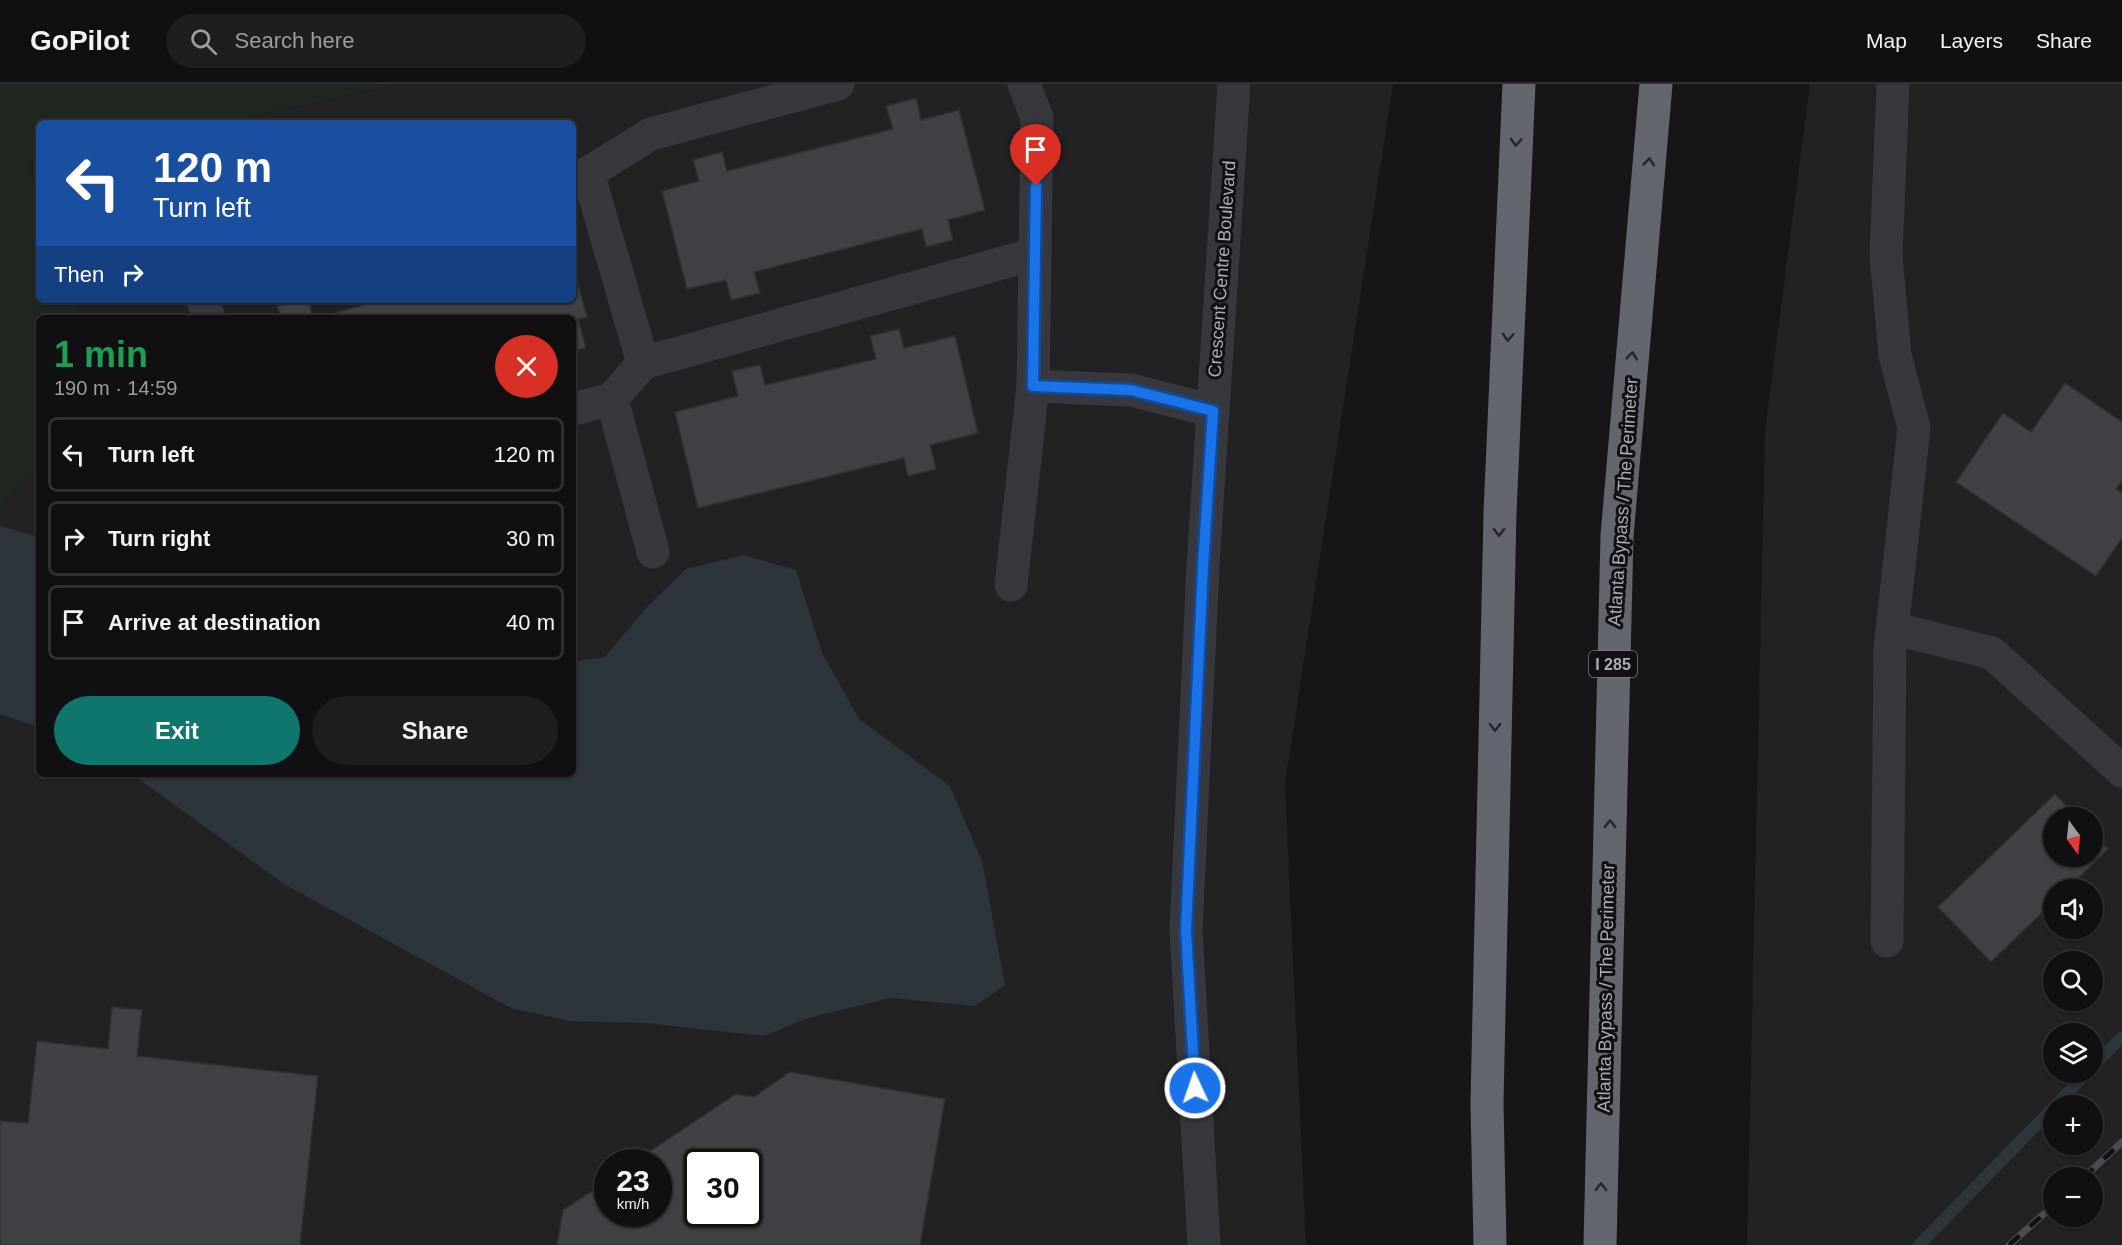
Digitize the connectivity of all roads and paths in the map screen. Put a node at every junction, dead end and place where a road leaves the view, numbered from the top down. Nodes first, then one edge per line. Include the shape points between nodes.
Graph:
1 (838, 84) edge
2 (1024, 84) edge
3 (1234, 84) edge
4 (1519, 84) edge
5 (1656, 84) edge
6 (1893, 84) edge
7 (580, 175) edge
8 (1035, 254) junction
9 (643, 363) junction
10 (1033, 386) junction
11 (612, 399) junction
12 (576, 408) edge
13 (1213, 411) junction
14 (653, 552) dead end
15 (1011, 585) dead end
16 (1892, 628) junction
17 (2122, 771) edge
18 (1887, 941) dead end
19 (1204, 1245) edge
20 (1490, 1245) edge
21 (1600, 1245) edge

1 - 7 street via 651,134
2 - 8 street via 1037,118
3 - 13 street, Crescent Centre Boulevard
4 -> 20 highway via 1499,525 1487,1104
21 -> 5 highway, Atlanta Bypass / The Perimeter / I 285 via 1617,536
6 - 16 street via 1886,255 1895,356 1914,428
7 - 9 street
8 - 9 street
8 - 10 street
9 - 11 street
10 - 13 street via 1131,390
10 - 15 street
11 - 12 street
11 - 14 street
13 - 19 street, Crescent Centre Boulevard via 1186,930
16 - 17 street via 1992,653
16 - 18 street

